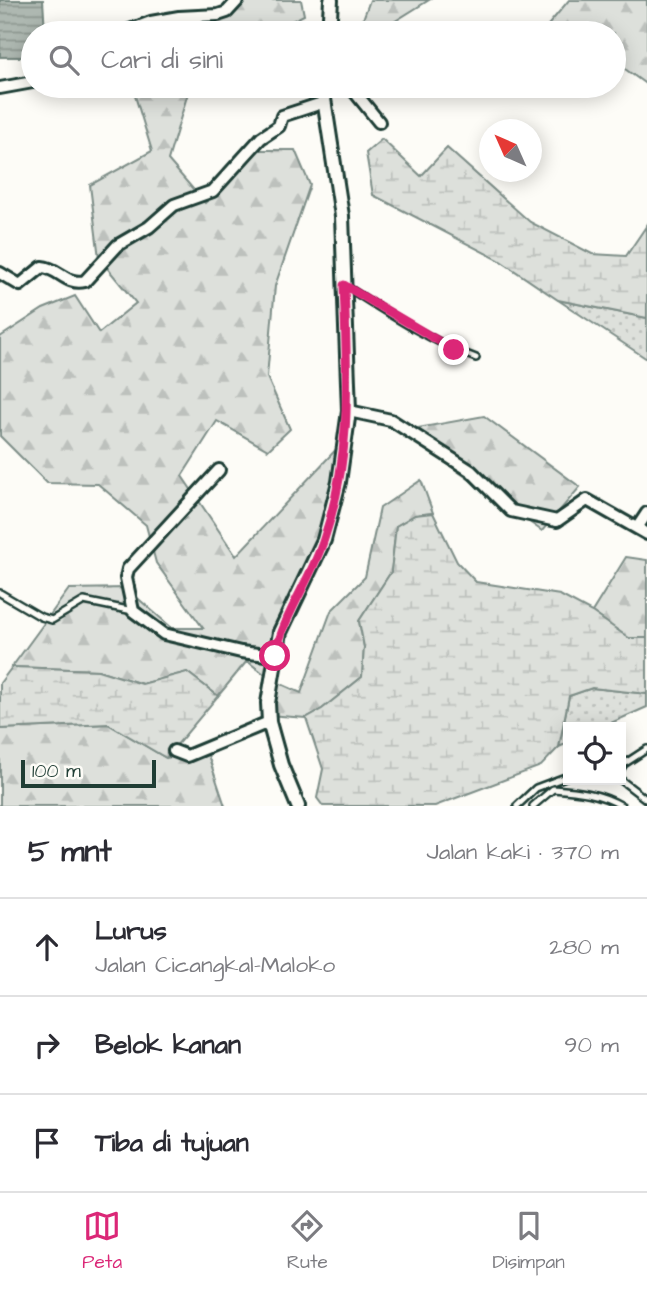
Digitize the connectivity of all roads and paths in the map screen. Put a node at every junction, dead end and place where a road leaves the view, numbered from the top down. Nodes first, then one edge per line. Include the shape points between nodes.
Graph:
1 (238, 0) edge
2 (331, 0) edge
3 (156, 21) edge
4 (330, 21) edge
5 (21, 84) edge
6 (0, 88) edge
7 (322, 98) edge
8 (359, 98) edge
9 (322, 103) junction
10 (379, 122) dead end
11 (0, 273) edge
12 (344, 285) junction
13 (476, 358) dead end
14 (349, 411) junction
15 (219, 470) dead end
16 (647, 513) edge
17 (642, 531) edge
18 (0, 593) edge
19 (133, 611) junction
20 (275, 656) junction
21 (269, 722) junction
22 (647, 750) edge
23 (174, 751) dead end
24 (626, 763) edge
25 (563, 778) edge
26 (626, 784) edge
27 (647, 800) edge
28 (298, 806) edge
29 (517, 806) edge
30 (533, 806) edge
31 (622, 806) edge

1 - 3 street via 218,15
2 - 4 street
5 - 6 street
7 - 9 street
8 - 10 street
9 - 11 street via 282,116 279,126 261,138 213,191 174,205 118,245 85,281 70,281 49,267 42,267 20,285
9 - 12 street via 342,216
12 - 13 lane via 403,323
12 - 14 street
14 - 17 street via 391,420 471,471 510,511 556,522 587,500
14 - 20 street via 340,482 324,540 288,612
15 - 19 street via 128,569
16 - 17 street
18 - 19 lane via 52,620 84,601
19 - 20 street via 164,635
20 - 21 street
21 - 23 street via 187,756
21 - 28 street
22 - 24 lane
25 - 29 lane via 536,788
26 - 27 lane
30 - 31 lane via 553,789 589,793

